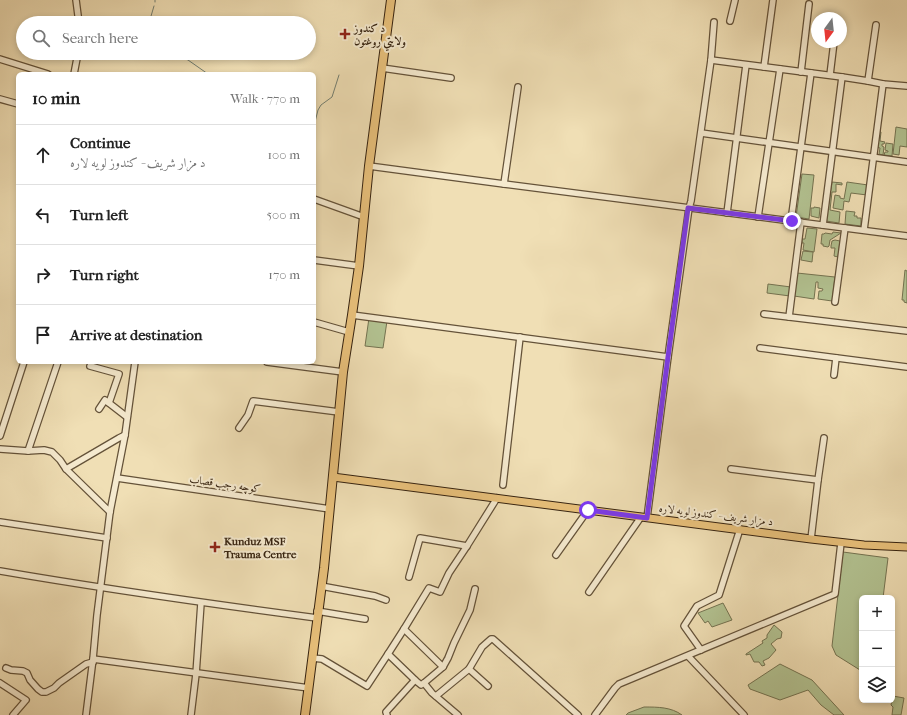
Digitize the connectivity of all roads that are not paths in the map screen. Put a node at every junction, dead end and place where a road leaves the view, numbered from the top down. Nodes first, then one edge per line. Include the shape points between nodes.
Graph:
1 (76, 0) edge
2 (391, 0) edge
3 (735, 0) edge
4 (773, 0) edge
5 (809, 4) dead end
6 (78, 16) edge
7 (730, 21) dead end
8 (714, 22) dead end
9 (876, 25) dead end
10 (833, 48) edge
11 (0, 59) edge
12 (77, 60) edge
13 (711, 60) junction
14 (746, 65) junction
15 (764, 67) junction
16 (382, 68) junction
17 (780, 69) junction
18 (42, 72) edge
19 (74, 72) edge
20 (801, 72) junction
21 (811, 73) junction
22 (830, 75) junction
23 (842, 77) junction
24 (451, 78) dead end
25 (868, 81) junction
26 (883, 84) junction
27 (907, 86) edge
28 (518, 87) dead end
29 (0, 99) edge
30 (16, 103) edge
31 (701, 133) junction
32 (737, 138) junction
33 (769, 142) junction
34 (801, 147) junction
35 (832, 151) junction
36 (874, 157) junction
37 (907, 162) edge
38 (369, 166) junction
39 (504, 184) junction
40 (316, 201) edge
41 (688, 208) junction
42 (727, 213) junction
43 (364, 217) junction
44 (758, 217) junction
45 (792, 221) junction
46 (801, 222) junction
47 (823, 225) junction
48 (844, 228) junction
49 (864, 230) junction
50 (907, 236) edge
51 (316, 260) edge
52 (359, 266) junction
53 (835, 302) dead end
54 (764, 314) dead end
55 (352, 315) junction
56 (789, 317) junction
57 (316, 323) edge
58 (907, 331) edge
59 (349, 332) junction
60 (520, 337) junction
61 (760, 348) dead end
62 (668, 357) junction
63 (836, 358) junction
64 (23, 364) edge
65 (57, 364) edge
66 (135, 364) edge
67 (282, 364) edge
68 (93, 365) edge
69 (907, 367) edge
70 (344, 372) junction
71 (834, 375) dead end
72 (109, 403) junction
73 (99, 409) dead end
74 (339, 412) junction
75 (127, 417) junction
76 (239, 428) dead end
77 (125, 435) junction
78 (0, 436) edge
79 (824, 438) dead end
80 (0, 449) edge
81 (28, 450) junction
82 (66, 469) junction
83 (731, 469) dead end
84 (333, 477) junction
85 (117, 478) junction
86 (818, 480) junction
87 (503, 485) dead end
88 (497, 498) junction
89 (330, 509) junction
90 (588, 510) junction
91 (110, 512) junction
92 (644, 517) junction
93 (0, 522) edge
94 (740, 529) junction
95 (107, 538) junction
96 (811, 539) junction
97 (841, 543) junction
98 (467, 546) junction
99 (907, 547) edge
100 (556, 555) dead end
101 (0, 571) edge
102 (409, 578) dead end
103 (321, 586) junction
104 (100, 588) junction
105 (474, 589) dead end
106 (589, 592) dead end
107 (386, 600) dead end
108 (201, 603) junction
109 (317, 615) junction
110 (365, 619) dead end
111 (404, 629) junction
112 (701, 650) junction
113 (388, 654) junction
114 (688, 656) junction
115 (312, 658) junction
116 (93, 661) junction
117 (443, 667) junction
118 (6, 668) dead end
119 (469, 669) junction
120 (196, 674) junction
121 (415, 680) junction
122 (0, 683) edge
123 (424, 683) junction
124 (488, 686) dead end
125 (309, 688) junction
126 (436, 696) junction
127 (576, 714) edge
128 (13, 715) edge
129 (86, 715) edge
130 (190, 715) edge
131 (305, 715) edge
132 (387, 715) edge
133 (458, 715) edge
134 (595, 715) edge
135 (744, 715) edge

1 - 6 street
2 - 16 highway
3 - 7 street
4 - 15 street
5 - 20 street
8 - 13 street
9 - 25 street
10 - 22 street
11 - 18 street
12 - 19 street
13 - 14 street
13 - 31 street
14 - 15 street
14 - 32 street
15 - 17 street
16 - 24 street
16 - 38 highway
17 - 20 street
17 - 33 street
20 - 21 street
21 - 22 street
21 - 34 street
22 - 23 street
23 - 25 street
23 - 35 street
25 - 26 street
26 - 27 street
26 - 36 street
28 - 39 street
29 - 30 street
31 - 32 street
31 - 41 street
32 - 33 street
32 - 42 street
33 - 34 street
33 - 44 street
34 - 35 street
34 - 45 street
35 - 36 street
35 - 47 street
36 - 37 street
36 - 49 street
38 - 39 street
38 - 43 highway
39 - 41 street
40 - 43 street
41 - 42 street
41 - 62 street
42 - 44 street
43 - 52 highway
44 - 45 street
45 - 46 street
46 - 47 street
46 - 56 street
47 - 48 street
48 - 49 street
48 - 53 street
49 - 50 street
51 - 52 street
52 - 55 highway
54 - 56 street
55 - 59 highway
55 - 60 street
56 - 58 street
57 - 59 street
59 - 70 highway
60 - 62 street
60 - 87 street
61 - 63 street
62 - 92 street
63 - 69 street
63 - 71 street
64 - 78 street
65 - 81 street
66 - 75 street
67 - 70 street
68 - 72 street via 119,374
70 - 74 highway
72 - 73 street via 106,400
72 - 75 street
74 - 76 street via 254,401 248,416
74 - 84 highway
75 - 77 street
77 - 82 street
77 - 85 street
79 - 86 street
80 - 81 street
81 - 82 street via 52,452
82 - 91 street
83 - 86 street
84 - 88 main road, د مزار شریف - کندوز لویه لاره
84 - 89 highway
85 - 89 street, کوچه رجب قصاب
85 - 91 street
86 - 96 street
88 - 90 main road, د مزار شریف - کندوز لویه لاره
88 - 98 street
89 - 103 highway
90 - 92 main road, د مزار شریف - کندوز لویه لاره
90 - 100 street
91 - 95 street
92 - 94 main road, د مزار شریف - کندوز لویه لاره
92 - 106 street
93 - 95 street
94 - 96 main road, د مزار شریف - کندوز لویه لاره
94 - 112 street via 720,596 697,606 684,626
95 - 104 street
96 - 97 main road, د مزار شریف - کندوز لویه لاره
97 - 99 main road, د مزار شریف - کندوز لویه لاره
97 - 112 street via 835,594
98 - 102 street via 420,538
98 - 111 street via 440,592 429,588
101 - 104 street
103 - 107 street
103 - 109 highway
104 - 108 street
104 - 116 street
105 - 117 street via 470,610
108 - 109 street
108 - 120 street
109 - 110 street
109 - 115 highway
111 - 113 street
111 - 117 street
112 - 114 street
113 - 115 street via 367,686 322,659
113 - 121 street
114 - 134 street via 619,684
114 - 135 street
115 - 125 highway
116 - 118 street via 46,692 38,689 27,673
116 - 120 street
116 - 129 street
117 - 123 street
119 - 124 street
119 - 126 street
119 - 127 street via 482,647 493,639
120 - 125 street
120 - 130 street
121 - 123 street via 421,685
121 - 132 street via 386,712
122 - 128 street via 26,700
123 - 126 street
125 - 131 highway
126 - 133 street

